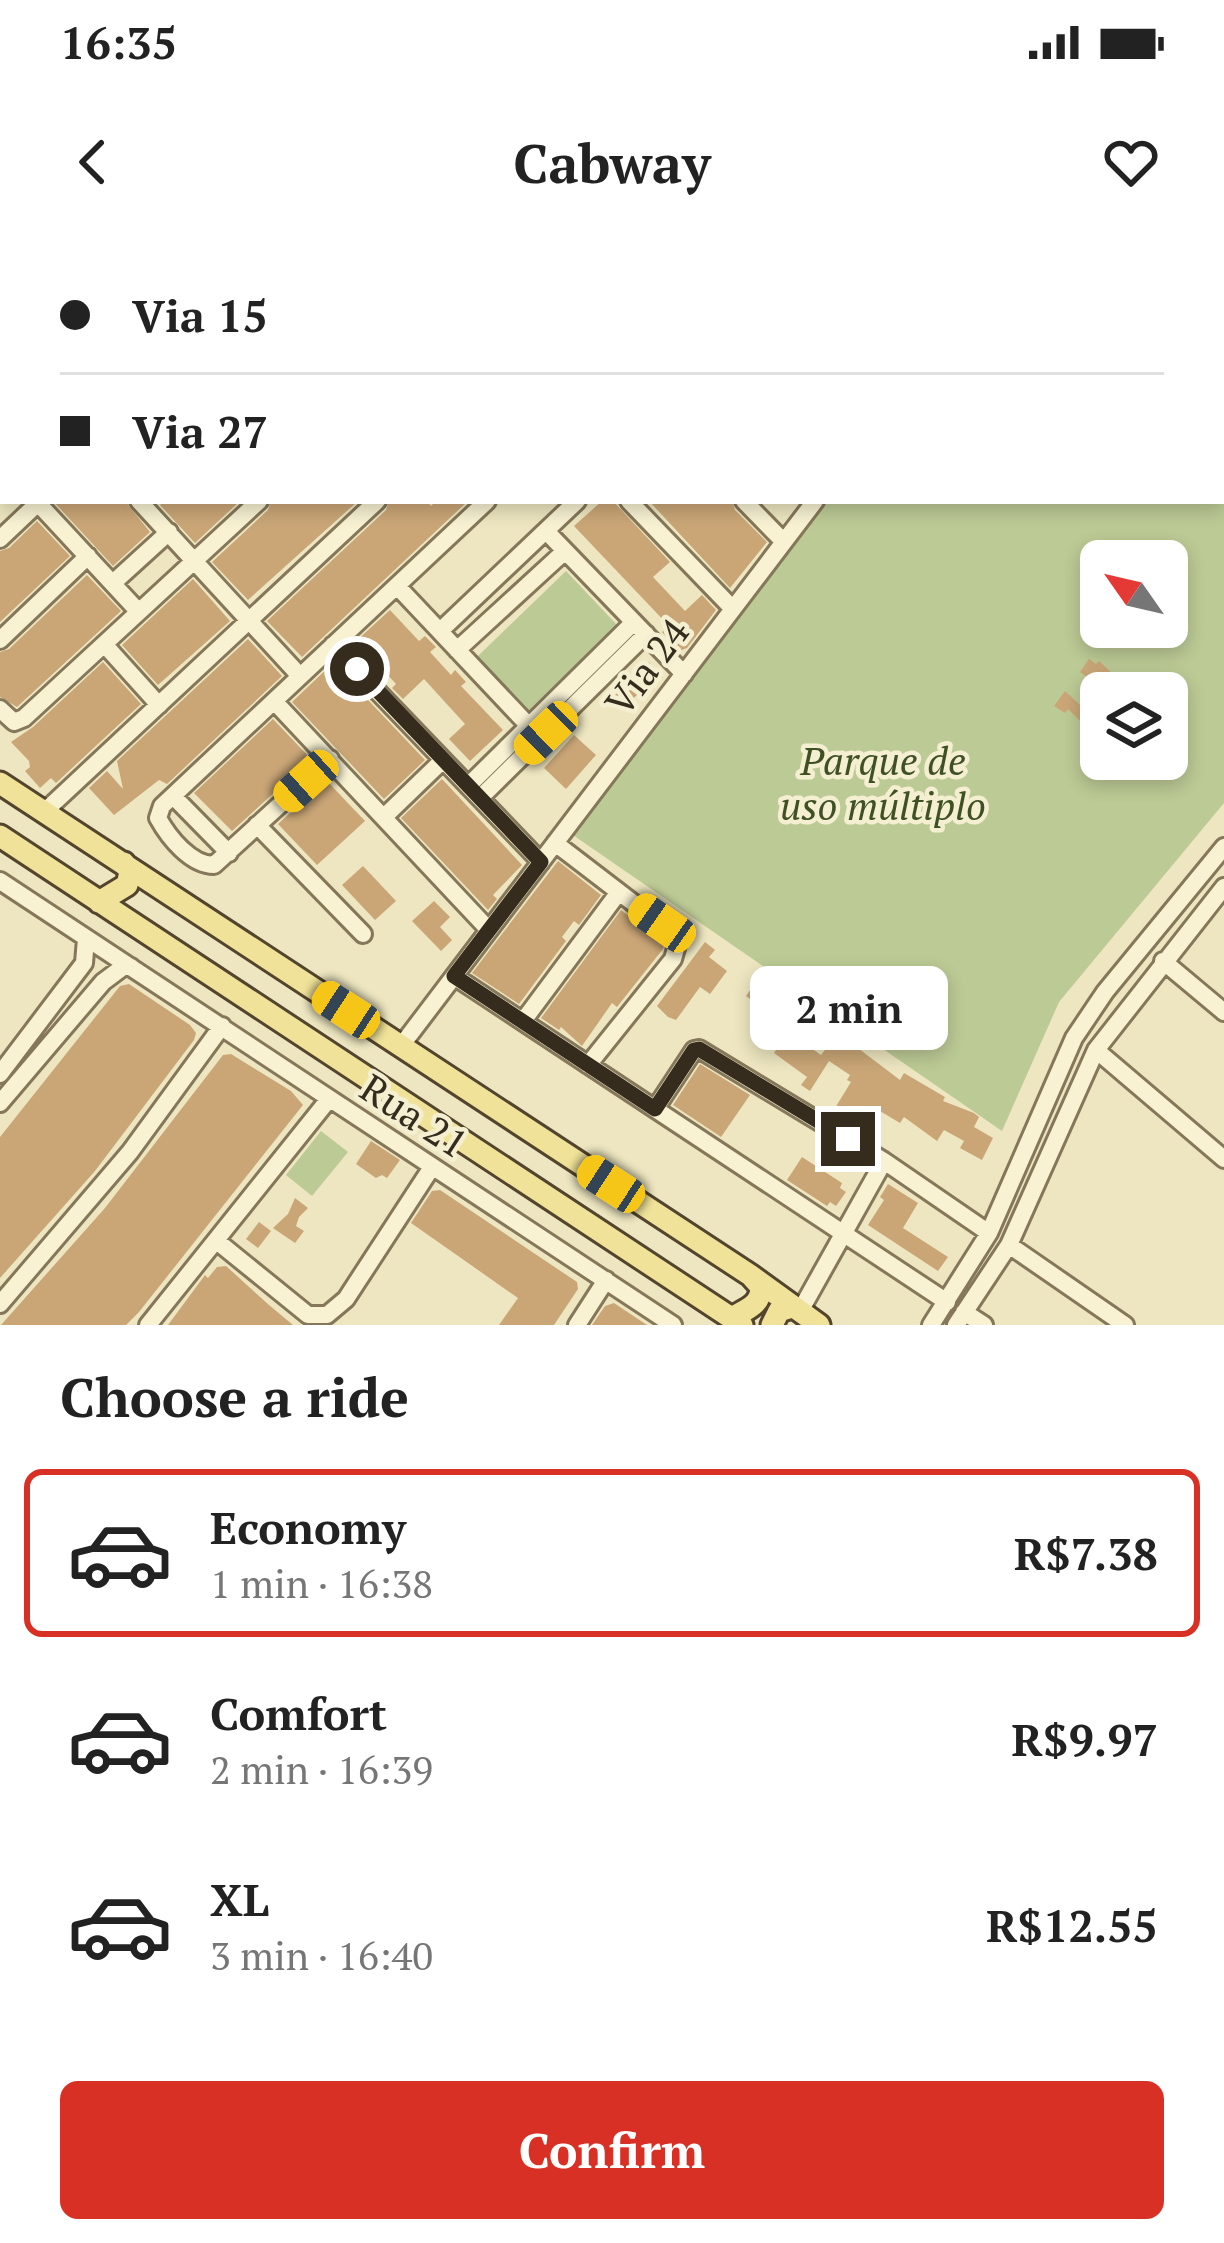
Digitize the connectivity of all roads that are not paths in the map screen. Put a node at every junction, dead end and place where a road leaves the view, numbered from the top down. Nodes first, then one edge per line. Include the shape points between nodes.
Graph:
1 (35, 504) edge
2 (39, 504) edge
3 (146, 504) edge
4 (256, 504) edge
5 (374, 504) edge
6 (484, 504) edge
7 (574, 504) edge
8 (632, 504) edge
9 (747, 504) edge
10 (813, 504) edge
11 (546, 531) junction
12 (169, 532) junction
13 (0, 539) edge
14 (784, 542) junction
15 (565, 550) junction
16 (88, 556) junction
17 (192, 562) junction
18 (114, 583) junction
19 (397, 586) junction
20 (733, 609) junction
21 (138, 611) junction
22 (248, 622) junction
23 (640, 628) junction
24 (440, 631) junction
25 (0, 640) edge
26 (104, 644) junction
27 (333, 645) junction
28 (457, 650) junction
29 (684, 674) junction
30 (300, 676) junction
31 (274, 701) junction
32 (159, 704) junction
33 (5, 714) edge
34 (529, 726) junction
35 (330, 759) junction
36 (443, 760) junction
37 (0, 782) edge
38 (474, 792) junction
39 (168, 801) junction
40 (44, 812) junction
41 (384, 817) junction
42 (257, 825) junction
43 (0, 836) edge
44 (555, 843) junction
45 (1224, 848) edge
46 (229, 853) junction
47 (124, 862) junction
48 (541, 862) junction
49 (0, 881) edge
50 (1224, 887) edge
51 (619, 892) junction
52 (99, 902) junction
53 (1218, 907) edge
54 (489, 930) junction
55 (363, 934) dead end
56 (86, 939) junction
57 (1163, 961) junction
58 (131, 967) junction
59 (454, 976) junction
60 (1224, 1012) edge
61 (523, 1021) junction
62 (222, 1026) junction
63 (401, 1046) junction
64 (1096, 1050) junction
65 (588, 1065) junction
66 (0, 1074) edge
67 (329, 1099) junction
68 (0, 1103) edge
69 (655, 1109) junction
70 (1034, 1127) junction
71 (1055, 1134) junction
72 (1026, 1146) junction
73 (1048, 1154) junction
74 (1224, 1159) edge
75 (884, 1161) junction
76 (432, 1167) junction
77 (847, 1232) junction
78 (989, 1233) junction
79 (218, 1242) junction
80 (1009, 1245) junction
81 (750, 1275) junction
82 (606, 1280) junction
83 (947, 1302) junction
84 (0, 1304) edge
85 (795, 1310) junction
86 (960, 1319) edge
87 (737, 1322) edge
88 (148, 1325) edge
89 (577, 1325) edge
90 (673, 1325) edge
91 (772, 1325) edge
92 (819, 1325) edge
93 (931, 1325) edge
94 (983, 1325) edge
95 (1125, 1325) edge

1 - 13 street
2 - 16 street
3 - 12 street
4 - 17 street
5 - 22 street
6 - 19 street
7 - 11 street
8 - 20 street
9 - 14 street
10 - 14 street, Via 24
11 - 15 street
11 - 24 street
12 - 17 street
12 - 18 street
14 - 20 street, Via 24
15 - 23 street
15 - 28 street
16 - 18 street
16 - 25 street
17 - 21 street
17 - 22 street
18 - 21 street
19 - 24 street
19 - 27 street
20 - 29 street, Via 24
21 - 26 street
22 - 30 street
22 - 32 street
23 - 29 street
23 - 34 street
23 - 38 street
24 - 28 street
26 - 32 street
26 - 33 street via 24,718
27 - 30 street
27 - 36 street
28 - 34 street
29 - 44 street, Via 24
30 - 31 street
31 - 35 street
31 - 39 street
32 - 40 street
34 - 38 street
35 - 41 street
35 - 42 street
36 - 38 street
36 - 41 street
37 - 40 main road
38 - 48 street
39 - 46 street
39 - 46 street via 158,814 161,826 198,862 214,865
40 - 47 main road
41 - 54 street
42 - 46 street
42 - 55 street
43 - 52 main road
44 - 48 street, Via 24
44 - 51 street
45 - 70 street via 1105,992 1074,1038
47 - 52 main road via 127,885
47 - 63 main road
48 - 54 street, Via 24
49 - 56 street, Rua 21
50 - 53 street
51 - 61 street
51 - 65 street via 676,934 680,947
52 - 87 main road
53 - 57 street
54 - 59 street, Via 24
56 - 58 street, Rua 21
56 - 66 street via 84,963
57 - 60 street
57 - 64 street
58 - 62 street, Rua 21
58 - 68 street via 103,982
59 - 61 street
59 - 63 street, Via 24
61 - 65 street
62 - 67 street, Rua 21
62 - 84 street via 130,1152
63 - 81 main road
64 - 71 street
64 - 74 street
65 - 69 street
67 - 76 street, Rua 21
67 - 79 street
69 - 75 street via 699,1049
69 - 77 street
70 - 71 street
70 - 72 street
71 - 73 street
72 - 73 street
72 - 78 street
73 - 80 street
75 - 77 street
75 - 78 street
76 - 79 street via 346,1299 327,1315 308,1316
76 - 82 street, Rua 21
77 - 83 street
77 - 85 street
78 - 83 street
79 - 88 street
80 - 86 street
80 - 95 street
81 - 85 main road
81 - 87 main road via 760,1295
82 - 89 street
82 - 90 street, Rua 21
83 - 93 street
85 - 91 main road via 779,1311
85 - 92 main road
86 - 94 street

